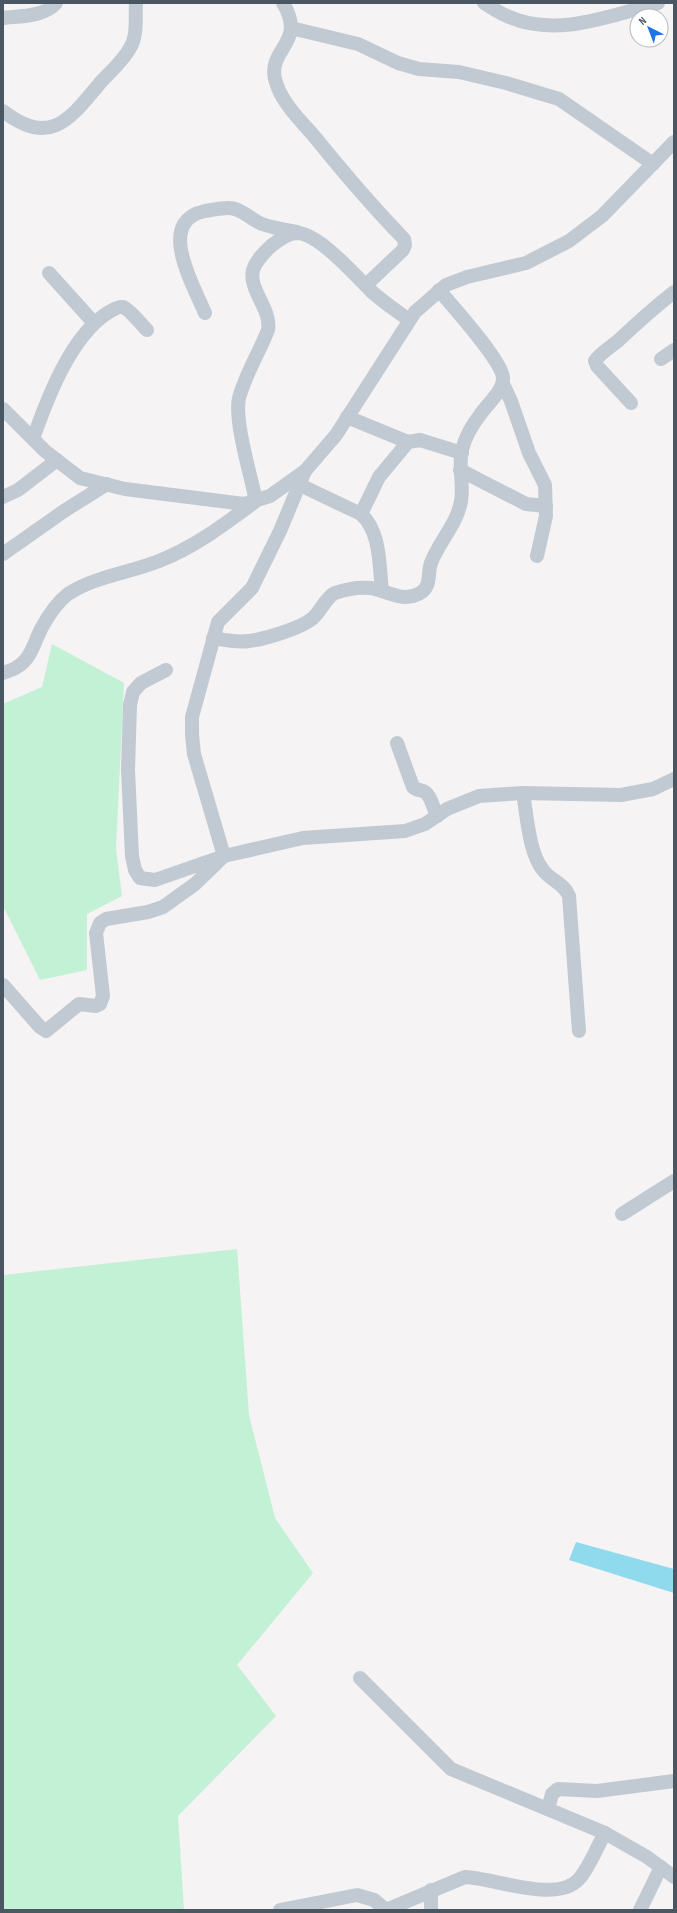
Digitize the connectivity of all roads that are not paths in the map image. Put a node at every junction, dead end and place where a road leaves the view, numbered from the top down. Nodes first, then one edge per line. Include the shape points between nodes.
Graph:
1 (56, 3) edge
2 (136, 3) edge
3 (283, 3) edge
4 (484, 3) edge
5 (658, 3) edge
6 (3, 18) edge
7 (291, 28) junction
8 (3, 111) edge
9 (674, 142) edge
10 (653, 164) junction
11 (299, 233) junction
12 (49, 272) dead end
13 (366, 284) junction
14 (439, 290) junction
15 (674, 292) edge
16 (205, 313) dead end
17 (409, 320) junction
18 (94, 323) junction
19 (147, 330) dead end
20 (674, 350) edge
21 (661, 358) dead end
22 (503, 384) junction
23 (631, 403) dead end
24 (3, 409) edge
25 (347, 417) junction
26 (33, 439) junction
27 (408, 442) junction
28 (462, 453) junction
29 (58, 460) junction
30 (305, 470) junction
31 (460, 470) junction
32 (107, 484) junction
33 (300, 485) junction
34 (3, 497) edge
35 (256, 500) junction
36 (546, 506) junction
37 (361, 514) junction
38 (3, 554) edge
39 (537, 556) dead end
40 (382, 590) junction
41 (213, 638) junction
42 (166, 670) dead end
43 (3, 673) edge
44 (397, 743) dead end
45 (674, 779) edge
46 (523, 794) junction
47 (437, 816) junction
48 (224, 856) junction
49 (3, 985) edge
50 (579, 1031) dead end
51 (674, 1181) edge
52 (622, 1214) dead end
53 (360, 1678) dead end
54 (674, 1781) edge
55 (548, 1809) junction
56 (605, 1833) junction
57 (661, 1867) junction
58 (674, 1877) edge
59 (431, 1890) junction
60 (280, 1910) edge
61 (386, 1910) edge
62 (431, 1910) edge
63 (640, 1910) edge

1 - 6 street via 38,14
2 - 8 street via 135,35 130,48 68,119 58,125 37,129
3 - 7 street via 292,20
4 - 5 street via 506,16 526,22 567,25
7 - 10 street via 358,44 398,63 420,69 459,72 559,99
7 - 13 street via 275,69 275,78 285,101 370,204 404,239 406,245
9 - 10 street
10 - 14 street via 602,216 550,253 526,263 467,277
11 - 13 street via 309,236 329,251 350,267
11 - 16 street via 262,224 234,208 197,213 183,226 180,246
11 - 35 street via 289,234 273,245 262,255 253,271 255,286 269,323 239,399 242,438
12 - 18 street
13 - 17 street
14 - 17 street
14 - 22 street via 486,347 502,373
15 - 23 street via 595,361
17 - 25 street
18 - 19 street via 115,308 123,307
18 - 26 street via 76,345 58,377
20 - 21 street
22 - 28 street via 471,428
22 - 36 street via 529,452 545,485
24 - 26 street
25 - 27 street
25 - 30 street via 336,435
26 - 29 street
27 - 28 street via 420,440
27 - 37 street via 379,477
28 - 31 street
29 - 32 street via 80,478
29 - 34 street via 18,490
30 - 33 street
30 - 35 street via 270,496
31 - 36 street via 526,504
31 - 40 street via 460,506 431,562 426,588 408,598
32 - 35 street via 125,489 244,504
32 - 38 street via 64,510
33 - 37 street
33 - 41 street via 252,588 218,622
35 - 43 street via 202,540 178,553 140,568 92,581 69,594 50,612 24,662
36 - 39 street via 545,523
37 - 40 street via 372,526 375,536
40 - 41 street via 362,588 333,594 314,617 301,626 249,642
41 - 48 street via 192,717 192,735 194,754
42 - 48 street via 141,683 134,692 130,705 128,770 132,856 135,870 140,878 155,880
44 - 47 street via 413,787 428,796
45 - 46 street via 653,789 621,795
46 - 47 street via 479,796
46 - 50 street via 533,852 543,871 563,886 569,896
47 - 48 street via 425,824 405,831 303,838
48 - 49 street via 195,884 163,907 106,919 100,924 96,933 103,996 100,1004 79,1004 46,1031
51 - 52 street
53 - 55 street via 450,1769
54 - 55 street via 597,1791 558,1789 552,1794
55 - 56 street
56 - 57 street
56 - 59 street via 579,1879 564,1889 532,1888 478,1877 465,1877
57 - 58 street
57 - 63 street
59 - 61 street
59 - 62 street
60 - 61 street via 358,1895 374,1900

